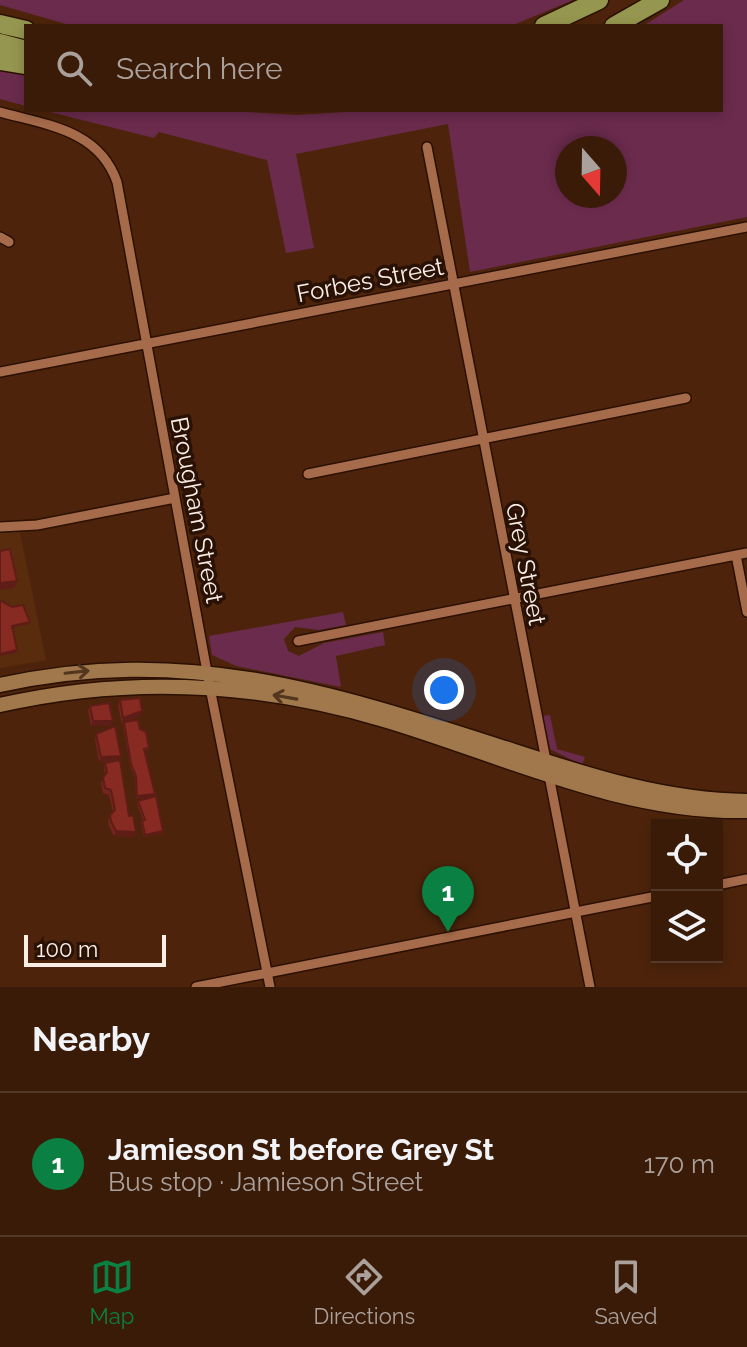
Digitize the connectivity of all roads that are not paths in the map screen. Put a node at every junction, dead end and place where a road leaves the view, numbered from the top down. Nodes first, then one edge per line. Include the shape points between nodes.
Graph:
1 (599, 0) edge
2 (660, 0) edge
3 (548, 24) edge
4 (618, 24) edge
5 (0, 43) edge
6 (24, 49) edge
7 (0, 61) edge
8 (24, 65) edge
9 (0, 112) edge
10 (427, 147) dead end
11 (747, 227) edge
12 (452, 284) junction
13 (145, 345) junction
14 (0, 372) edge
15 (686, 398) dead end
16 (482, 437) junction
17 (308, 474) dead end
18 (175, 498) junction
19 (0, 527) edge
20 (742, 554) edge
21 (513, 599) junction
22 (747, 612) edge
23 (298, 641) dead end
24 (208, 672) junction
25 (0, 685) edge
26 (210, 688) junction
27 (0, 705) edge
28 (546, 767) junction
29 (747, 801) edge
30 (747, 811) edge
31 (747, 879) edge
32 (723, 884) edge
33 (651, 897) edge
34 (575, 913) junction
35 (268, 973) junction
36 (196, 987) edge
37 (270, 987) edge
38 (590, 987) edge

1 - 3 highway
2 - 4 highway
5 - 6 highway
7 - 8 highway
9 - 13 street, Brougham Street via 72,132 106,158 119,189
10 - 12 street, Grey Street
11 - 12 street, Forbes Street
12 - 13 street, Forbes Street
12 - 16 street, Grey Street
13 - 14 street, Forbes Street
13 - 18 street, Brougham Street
15 - 16 street
16 - 17 street
16 - 21 street, Grey Street
18 - 19 street via 37,525
18 - 24 street, Brougham Street
20 - 21 street
20 - 22 street
21 - 23 street
21 - 28 street, Grey Street
25 -> 24 main road via 110,670
24 - 26 street, Brougham Street
24 - 28 main road via 318,690
26 - 27 main road via 115,687
28 -> 26 main road via 333,707
26 - 35 street, Brougham Street
28 - 29 main road via 659,793
28 - 30 main road via 646,802
28 - 34 street, Grey Street
31 - 32 street
33 - 34 street
34 - 35 street
34 - 38 street, Grey Street
35 - 36 street
35 - 37 street, Brougham Street

